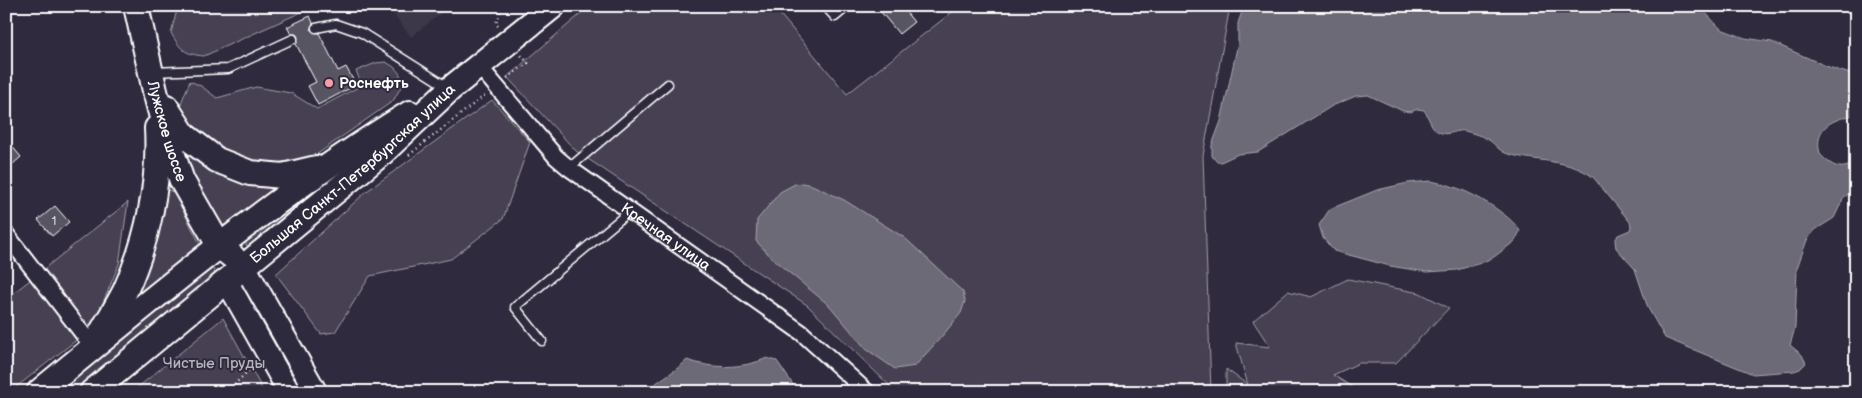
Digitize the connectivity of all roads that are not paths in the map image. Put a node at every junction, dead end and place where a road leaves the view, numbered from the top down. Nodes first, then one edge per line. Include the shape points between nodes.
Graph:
1 (553, 6) edge
2 (825, 6) edge
3 (848, 6) edge
4 (138, 8) edge
5 (316, 28) dead end
6 (293, 39) dead end
7 (479, 66) junction
8 (153, 82) junction
9 (668, 84) dead end
10 (450, 89) junction
11 (327, 166) junction
12 (569, 168) junction
13 (630, 212) junction
14 (6, 234) edge
15 (220, 247) junction
16 (244, 266) junction
17 (226, 280) junction
18 (542, 341) dead end
19 (94, 347) junction
20 (39, 392) edge
21 (92, 392) edge
22 (289, 392) edge
23 (316, 392) edge
24 (867, 392) edge

1 - 7 main road
2 - 3 lane via 835,17
4 - 8 main road, Лужское шоссе
5 - 10 lane via 336,24 362,33
6 - 8 lane via 228,69
7 - 10 main road
7 - 12 street, Кречная улица
8 - 11 main road via 184,135 217,160 250,173 283,176
8 - 15 main road, Лужское шоссе via 182,181
8 - 19 main road via 158,150 150,224 125,290
9 - 12 lane
10 - 11 main road, Большая Санкт-Петербургская улица
10 - 16 main road, Большая Санкт-Петербургская улица via 382,153
11 - 15 main road, Большая Санкт-Петербургская улица
12 - 13 street, Кречная улица
13 - 18 lane via 515,307
13 - 24 street, Кречная улица via 802,333
14 - 19 street
15 - 16 main road, Лужское шоссе
15 - 17 main road, Лужское шоссе
15 - 19 main road, Большая Санкт-Петербургская улица
16 - 17 main road, Большая Санкт-Петербургская улица
16 - 23 main road
17 - 21 main road, Большая Санкт-Петербургская улица
17 - 22 main road
19 - 20 main road, Большая Санкт-Петербургская улица

